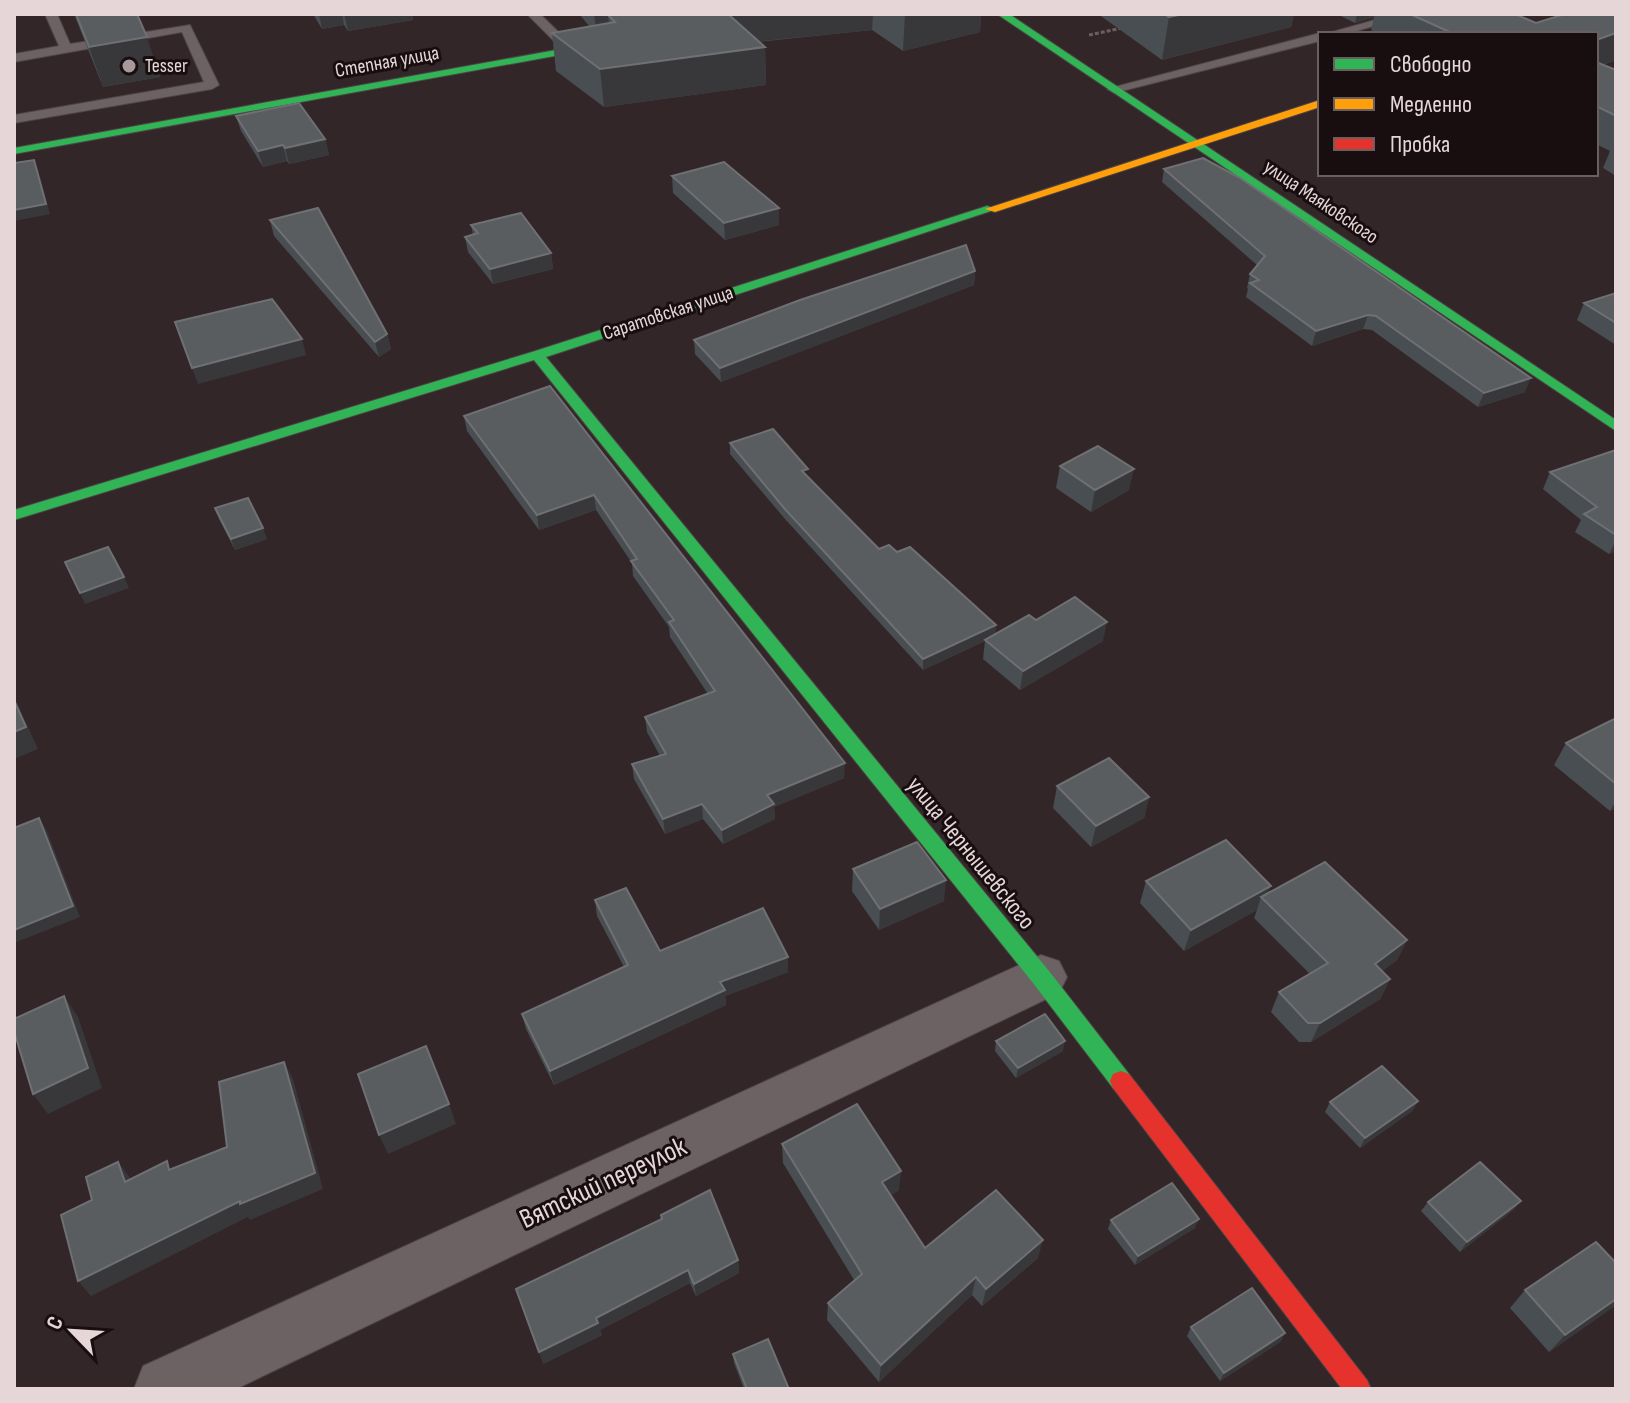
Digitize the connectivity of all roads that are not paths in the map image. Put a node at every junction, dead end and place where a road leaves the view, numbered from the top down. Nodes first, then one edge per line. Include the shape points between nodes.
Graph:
1 (51, 14) edge
2 (178, 14) edge
3 (533, 14) edge
4 (1002, 14) edge
5 (1410, 14) edge
6 (186, 28) junction
7 (1339, 32) edge
8 (1318, 38) edge
9 (631, 39) edge
10 (66, 49) junction
11 (571, 51) junction
12 (14, 58) edge
13 (212, 85) junction
14 (1114, 89) junction
15 (1318, 104) edge
16 (230, 112) junction
17 (14, 119) edge
18 (1194, 143) junction
19 (14, 151) edge
20 (537, 355) junction
21 (1616, 427) edge
22 (14, 515) edge
23 (1041, 977) junction
24 (166, 1389) edge
25 (1358, 1389) edge

1 - 10 lane
2 - 6 lane
3 - 11 lane
4 - 14 street, улица Маяковского
5 - 7 lane
6 - 10 lane
6 - 13 lane
8 - 14 lane
9 - 11 street, Степная улица
10 - 12 lane
11 - 16 street, Степная улица
13 - 16 lane
13 - 17 lane
14 - 18 street, улица Маяковского
15 - 18 street, Саратовская улица
16 - 19 street, Степная улица
18 - 20 street, Саратовская улица
18 - 21 street, улица Маяковского
20 - 22 street, Саратовская улица
20 - 23 street, улица Чернышевского
23 - 24 street, Вятский переулок
23 - 25 street, улица Чернышевского

